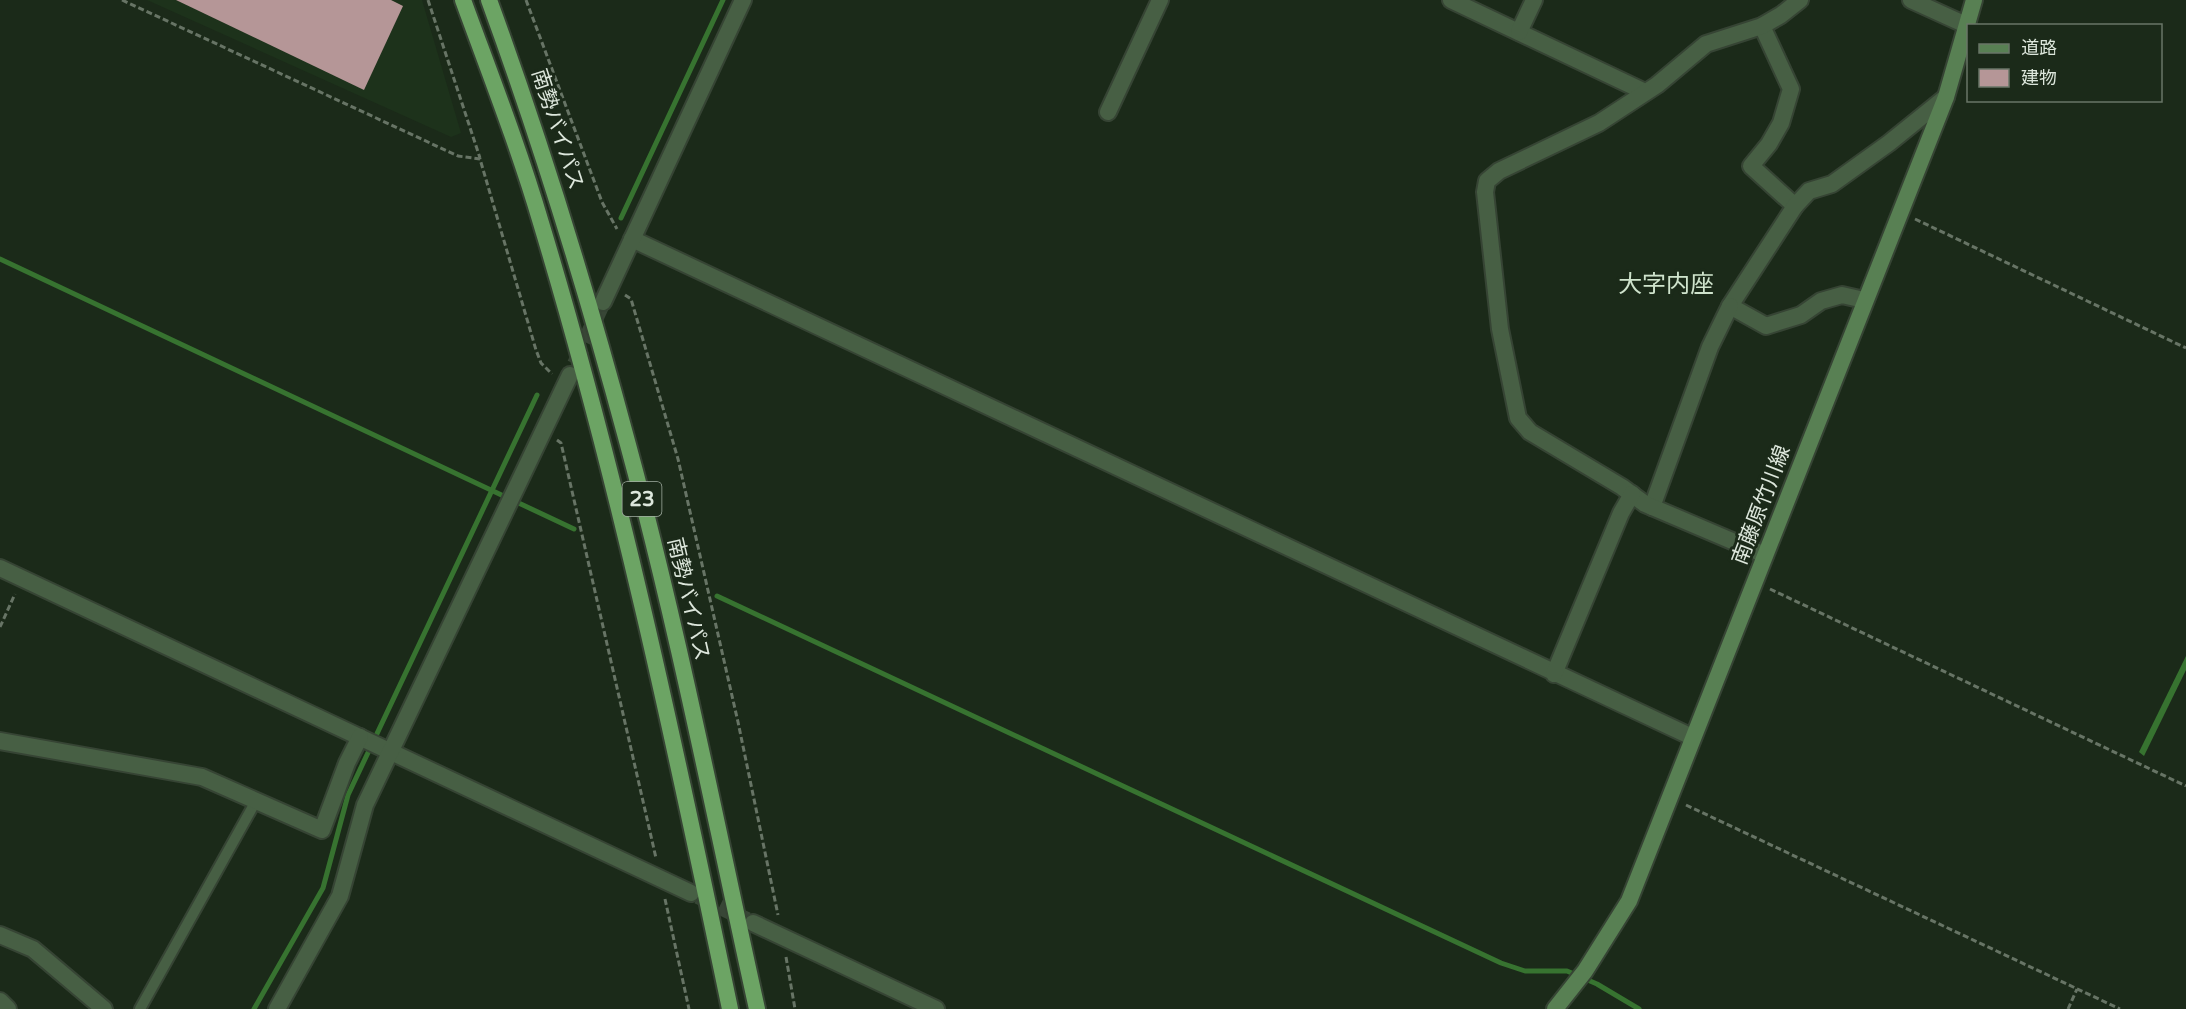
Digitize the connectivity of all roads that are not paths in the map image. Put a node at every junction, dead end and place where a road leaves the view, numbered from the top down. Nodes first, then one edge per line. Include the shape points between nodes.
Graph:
1 (463, 0) edge
2 (489, 0) edge
3 (743, 0) edge
4 (1160, 0) edge
5 (1451, 0) edge
6 (1534, 0) edge
7 (1800, 0) edge
8 (1911, 0) edge
9 (1974, 0) edge
10 (1966, 25) junction
11 (1762, 26) junction
12 (1519, 32) junction
13 (1645, 92) junction
14 (1946, 97) junction
15 (1108, 112) dead end
16 (1795, 206) junction
17 (632, 239) junction
18 (1864, 300) junction
19 (603, 302) tunnel mouth
20 (1730, 306) junction
21 (568, 379) tunnel mouth
22 (1632, 494) junction
23 (1652, 507) junction
24 (1765, 555) junction
25 (0, 568) edge
26 (1554, 674) junction
27 (1692, 737) junction
28 (363, 739) junction
29 (0, 741) edge
30 (387, 750) junction
31 (256, 801) junction
32 (692, 893) tunnel mouth
33 (753, 923) tunnel mouth
34 (0, 935) edge
35 (0, 1001) edge
36 (8, 1009) edge
37 (104, 1009) edge
38 (140, 1009) edge
39 (277, 1009) edge
40 (730, 1009) edge
41 (757, 1009) edge
42 (936, 1009) edge
43 (1555, 1009) edge

1 - 40 highway, 23 via 541,221 607,455 694,833
2 - 41 highway, 南勢バイパス / 23 via 557,196 627,441 670,614
3 - 17 street
4 - 15 street
5 - 12 street
6 - 12 street
7 - 11 street
8 - 10 street
9 - 10 main road, 南藤原竹川線
10 - 14 main road, 南藤原竹川線
11 - 13 street via 1706,44
11 - 16 street via 1791,89 1781,123 1751,166
12 - 13 street
13 - 22 street via 1599,123 1499,171 1487,181 1485,192 1500,330 1518,418 1530,432
14 - 16 street via 1832,184 1809,191
14 - 18 main road, 南藤原竹川線
16 - 20 street
17 - 19 street
17 - 26 street
18 - 20 street via 1842,295 1821,301 1801,315 1766,326
18 - 24 main road, 南藤原竹川線
20 - 23 street via 1710,347
21 - 30 street
22 - 23 street
22 - 26 street
23 - 24 street
24 - 27 main road, 南藤原竹川線
25 - 28 street
26 - 27 street
27 - 43 main road, 南藤原竹川線 via 1629,901 1581,978
28 - 30 street
28 - 31 street via 347,763 322,830
29 - 31 street via 202,777
30 - 32 street
30 - 39 street via 365,806 340,896
31 - 38 lane
33 - 42 street
34 - 37 street via 33,949
35 - 36 street

